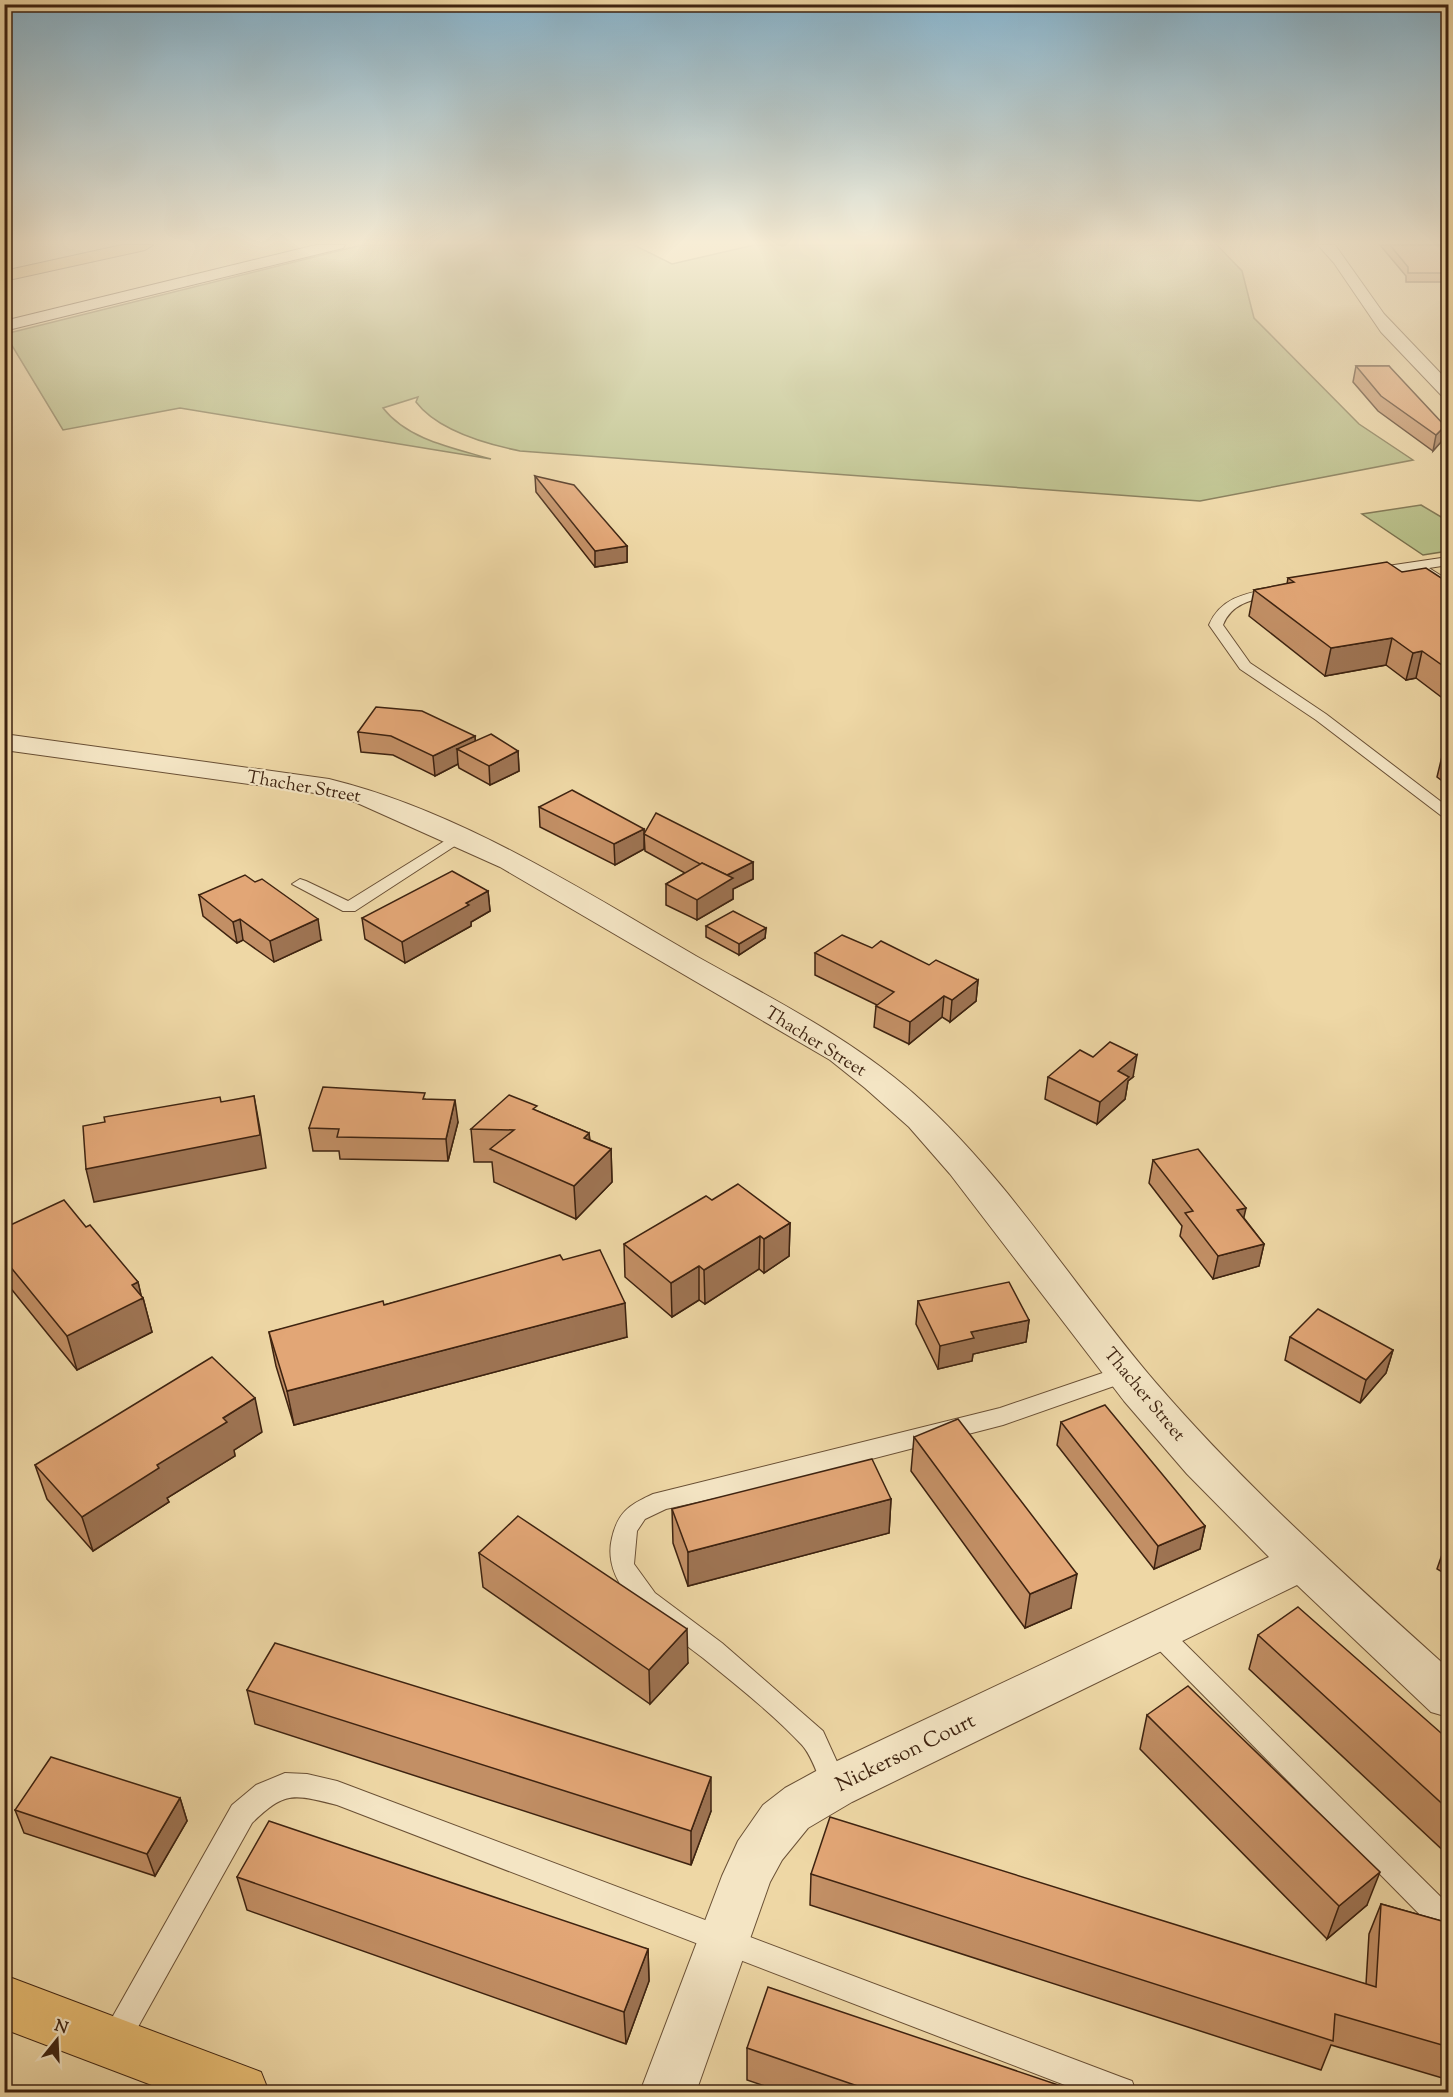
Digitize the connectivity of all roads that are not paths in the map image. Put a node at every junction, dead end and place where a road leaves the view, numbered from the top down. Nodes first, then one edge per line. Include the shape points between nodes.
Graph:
1 (1402, 343) edge
2 (1449, 391) edge
3 (1449, 561) edge
4 (1417, 566) junction
5 (1360, 574) edge
6 (1449, 585) edge
7 (1290, 588) edge
8 (4, 742) edge
9 (1449, 814) edge
10 (459, 837) junction
11 (300, 884) dead end
12 (1126, 1373) junction
13 (1301, 1562) junction
14 (1157, 1632) junction
15 (1449, 1697) edge
16 (835, 1786) junction
17 (1449, 1923) edge
18 (725, 1941) junction
19 (4, 2002) edge
20 (113, 2044) junction
21 (241, 2092) edge
22 (668, 2092) edge
23 (1121, 2092) edge

1 - 2 street
3 - 4 lane
4 - 5 lane
4 - 6 lane
7 - 9 lane via 1229,605 1218,617 1216,626 1245,666 1321,717
8 - 10 street, Thacher Street via 329,787 365,796
10 - 11 lane via 349,908
10 - 12 street, Thacher Street via 551,884 842,1053 883,1085 931,1129 1002,1212
12 - 13 street, Thacher Street via 1170,1426
12 - 16 lane via 1003,1416 924,1438 661,1500 638,1512 626,1528 621,1545 622,1566 645,1600 713,1651 814,1739
13 - 14 street, Nickerson Court
13 - 15 street, Thacher Street
14 - 16 street, Nickerson Court
14 - 17 lane
16 - 18 street, Nickerson Court via 784,1815 762,1844
18 - 20 lane via 337,1793 296,1783 263,1793 242,1814
18 - 22 street, Nickerson Court
18 - 23 lane
19 - 20 highway
20 - 21 highway

